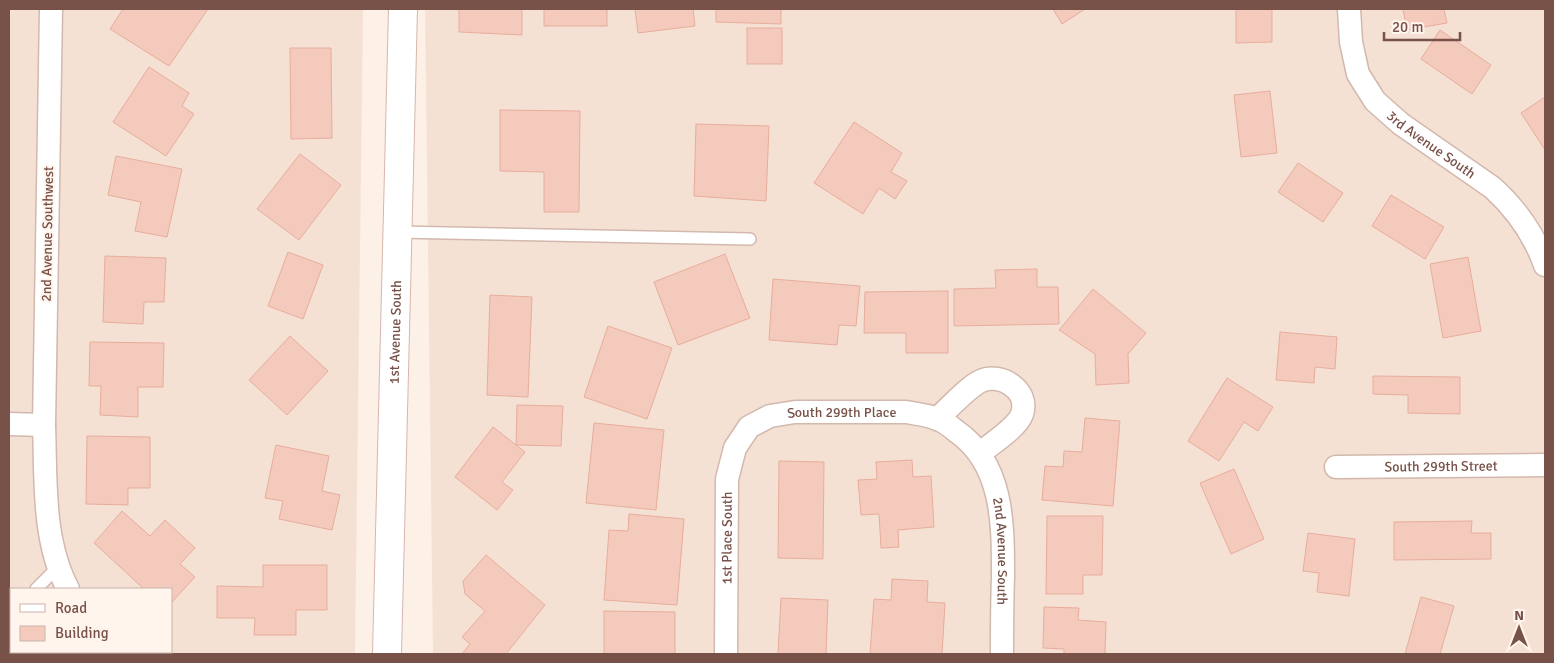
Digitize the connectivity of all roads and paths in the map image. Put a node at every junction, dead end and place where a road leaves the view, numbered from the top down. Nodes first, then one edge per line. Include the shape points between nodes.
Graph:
1 (51, 9) edge
2 (403, 9) edge
3 (1349, 9) edge
4 (397, 232) junction
5 (750, 239) dead end
6 (1545, 265) edge
7 (937, 419) junction
8 (9, 424) edge
9 (44, 425) junction
10 (749, 427) joint
11 (974, 446) junction
12 (1545, 465) edge
13 (1336, 467) dead end
14 (58, 567) junction
15 (37, 588) edge
16 (68, 588) edge
17 (387, 654) edge
18 (726, 654) edge
19 (1002, 654) edge

1 - 9 street, 2nd Avenue Southwest
2 - 4 street, 1st Avenue South
3 - 6 street, 3rd Avenue South via 1351,42 1365,87 1387,114 1506,201 1529,229
4 - 5 lane
4 - 17 street, 1st Avenue South
7 - 10 street, South 299th Place via 906,412 795,412 770,416
7 - 11 street, South 299th Place
7 - 11 street via 978,382 987,378 1006,381 1020,395 1022,414 1016,424
8 - 9 street
9 - 14 street, 2nd Avenue Southwest via 46,490
10 - 18 street, 1st Place South via 734,448 726,479
11 - 19 street, 2nd Avenue South via 989,470 1000,513
12 - 13 street, South 299th Street
14 - 15 lane
14 - 16 street, 2nd Avenue Southwest

